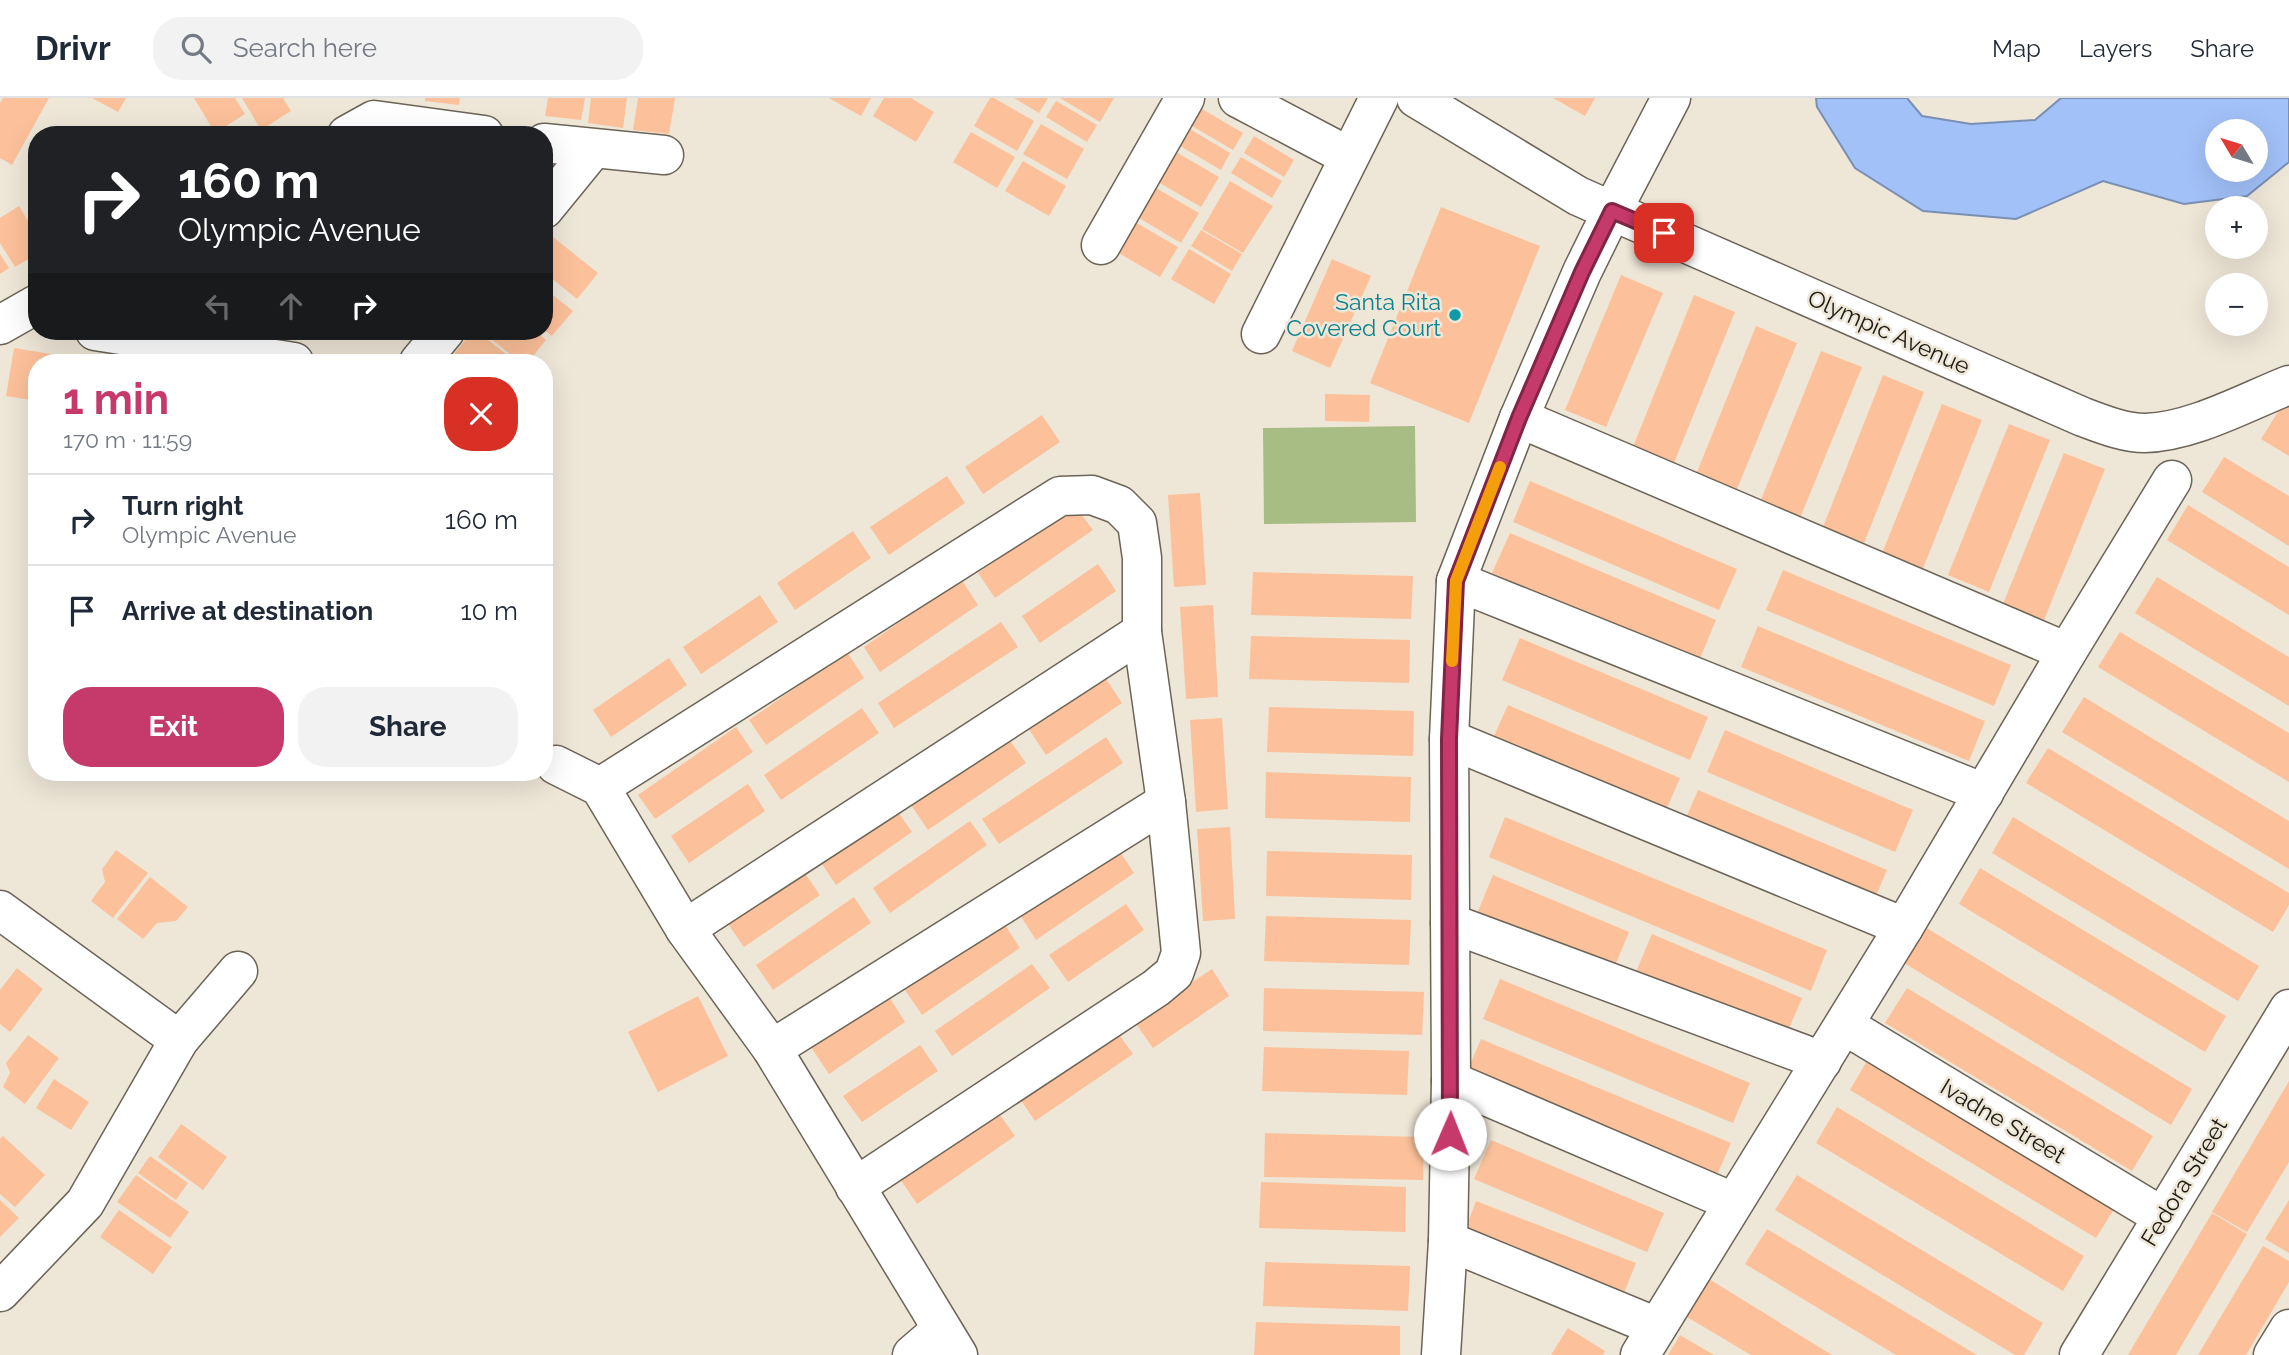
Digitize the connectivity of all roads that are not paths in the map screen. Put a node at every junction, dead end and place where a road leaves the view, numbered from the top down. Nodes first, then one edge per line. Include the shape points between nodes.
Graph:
1 (1185, 98) edge
2 (1238, 98) edge
3 (1379, 98) edge
4 (1416, 98) edge
5 (1671, 98) edge
6 (553, 144) edge
7 (593, 149) junction
8 (664, 155) dead end
9 (1348, 156) junction
10 (553, 198) edge
11 (1612, 211) junction
12 (1101, 245) dead end
13 (1261, 334) dead end
14 (219, 340) edge
15 (437, 340) edge
16 (267, 354) edge
17 (426, 354) edge
18 (2289, 385) edge
19 (1519, 418) junction
20 (2172, 480) dead end
21 (1456, 581) junction
22 (1142, 632) junction
23 (2067, 652) junction
24 (1449, 739) junction
25 (556, 765) dead end
26 (600, 787) junction
27 (1984, 793) junction
28 (1166, 802) junction
29 (0, 910) edge
30 (1450, 923) junction
31 (1904, 927) junction
32 (685, 929) junction
33 (238, 971) dead end
34 (2289, 1009) edge
35 (1844, 1025) junction
36 (179, 1040) junction
37 (772, 1049) junction
38 (1822, 1061) junction
39 (1451, 1081) junction
40 (855, 1187) junction
41 (1733, 1202) junction
42 (2163, 1217) junction
43 (1448, 1241) junction
44 (0, 1292) edge
45 (2289, 1329) edge
46 (1648, 1341) edge
47 (949, 1343) edge
48 (912, 1355) edge
49 (1441, 1355) edge
50 (2079, 1355) edge
51 (2273, 1355) edge

1 - 12 street
2 - 9 street
3 - 9 street
4 - 11 street, Olympic Avenue via 1578,196
5 - 11 street
6 - 7 street
7 - 8 street
7 - 10 street
9 - 13 street
11 - 18 street, Olympic Avenue via 2117,429 2145,433 2177,427
11 - 19 street
14 - 16 street
15 - 17 street
19 - 21 street
19 - 23 street
20 - 23 street
21 - 24 street
21 - 27 street
22 - 26 street via 1137,523 1119,505 1092,495 1060,496
22 - 28 street
22 - 32 street
23 - 27 street
24 - 30 street
24 - 31 street
25 - 26 street
26 - 32 street
27 - 31 street
28 - 37 street
28 - 40 street via 1181,953 1174,973
29 - 36 street
30 - 38 street
30 - 39 street
31 - 35 street
32 - 37 street
33 - 36 street
34 - 42 street, Fedora Street
35 - 38 street
35 - 42 street, Ivadne Street
36 - 44 street via 85,1203
37 - 40 street
38 - 41 street
39 - 41 street
39 - 43 street
40 - 47 street
41 - 46 street
42 - 50 street, Fedora Street
43 - 46 street
43 - 49 street
45 - 51 street
47 - 48 street

